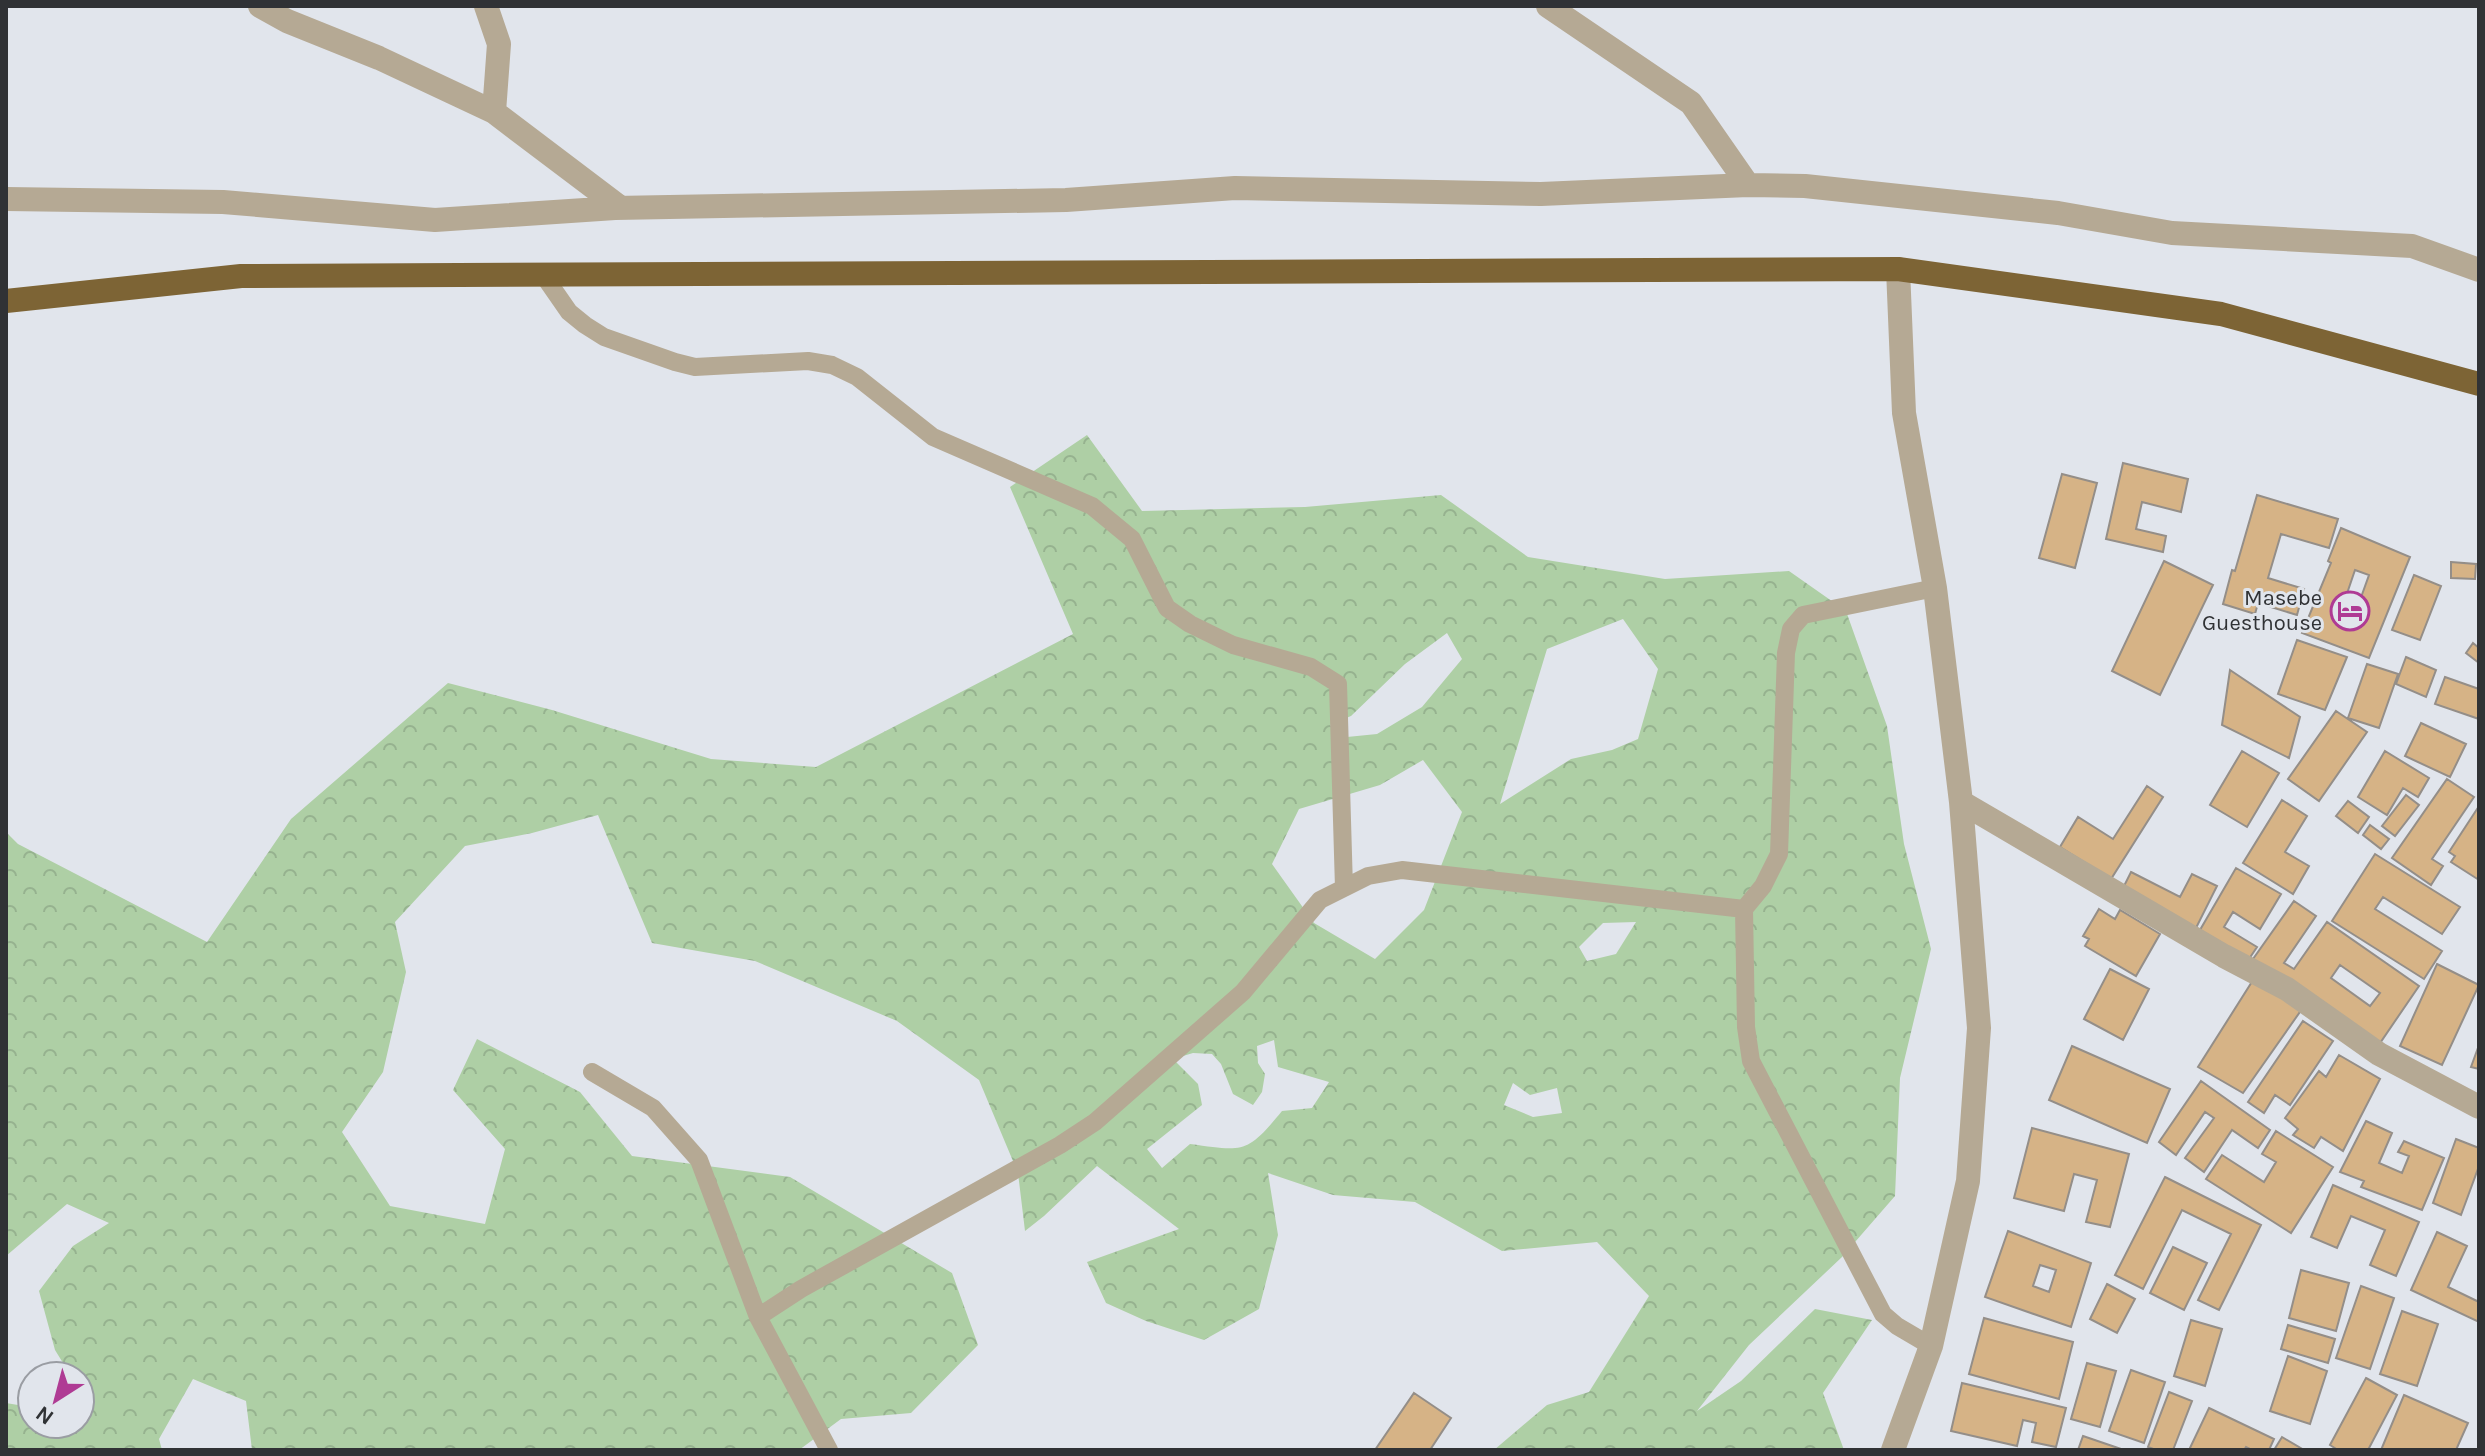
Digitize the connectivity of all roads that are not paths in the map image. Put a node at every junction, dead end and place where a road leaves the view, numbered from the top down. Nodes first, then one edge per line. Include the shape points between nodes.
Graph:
1 (260, 6) edge
2 (486, 6) edge
3 (1548, 6) edge
4 (494, 112) junction
5 (1748, 185) junction
6 (6, 199) edge
7 (621, 208) junction
8 (1898, 269) junction
9 (2479, 270) edge
10 (544, 276) junction
11 (6, 301) edge
12 (2479, 384) edge
13 (1935, 588) junction
14 (1961, 802) junction
15 (1344, 888) junction
16 (1744, 909) junction
17 (592, 1072) dead end
18 (2479, 1107) edge
19 (758, 1317) junction
20 (1931, 1346) junction
21 (829, 1450) edge
22 (1893, 1450) edge

1 - 4 street
2 - 4 street via 499,44
3 - 5 street via 1691,103
4 - 7 street
5 - 7 street via 1541,194 1235,188 1066,200
5 - 9 street via 1805,186 2026,210 2172,233 2412,246
6 - 7 street via 223,202 435,220
8 - 10 highway
8 - 12 highway via 2221,314
8 - 13 street via 1904,413
10 - 11 highway via 241,276
10 - 15 lane via 585,325 675,362 695,367 808,361 857,377 933,437 1092,506 1132,539 1167,608 1190,624 1233,645 1332,678 1338,684
13 - 14 street
13 - 16 lane via 1803,615 1791,629 1779,854
14 - 18 street via 2287,989 2379,1054
14 - 20 street via 1979,1028 1968,1181
15 - 16 lane via 1368,876 1402,870
15 - 19 lane via 1320,900 1243,992 1095,1122
16 - 20 lane via 1746,1027 1756,1077 1883,1314
17 - 19 lane via 653,1108 699,1160
19 - 21 lane
20 - 22 street

